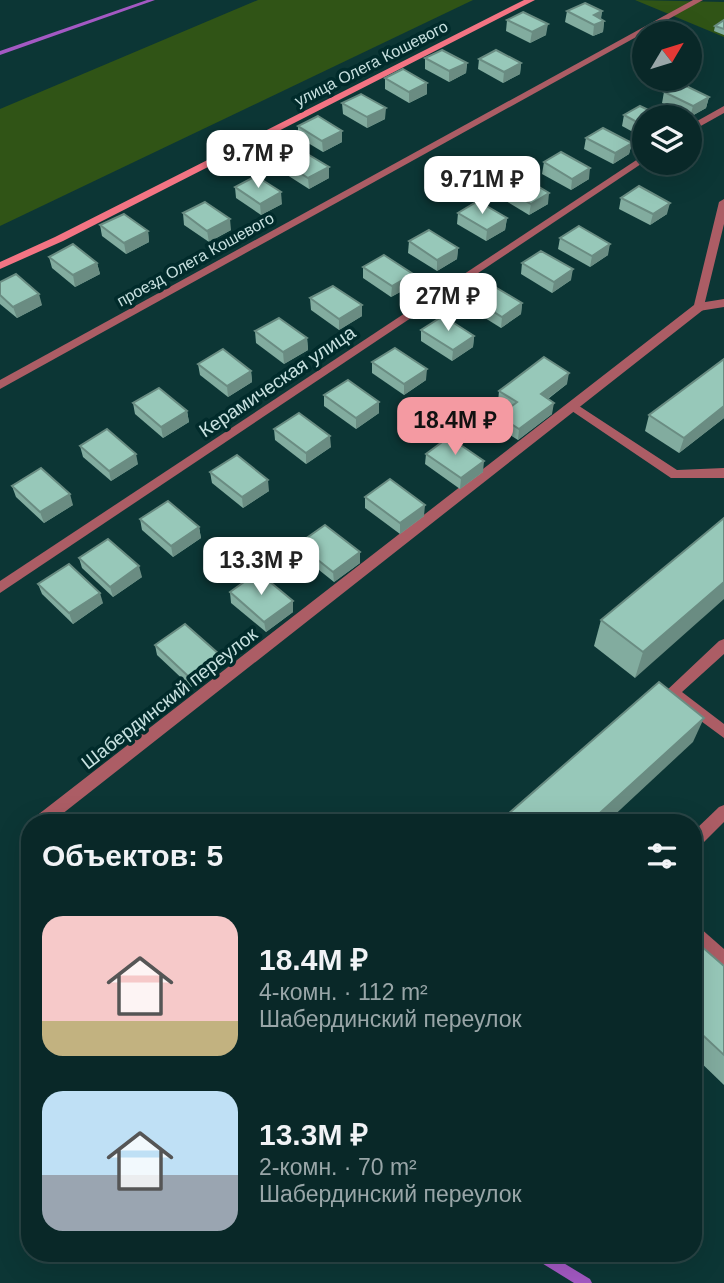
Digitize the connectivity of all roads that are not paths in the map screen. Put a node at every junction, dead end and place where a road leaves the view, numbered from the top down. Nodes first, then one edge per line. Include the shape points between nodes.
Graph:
1 (531, 0) edge
2 (699, 0) edge
3 (724, 109) edge
4 (702, 122) edge
5 (632, 166) edge
6 (724, 202) edge
7 (0, 266) edge
8 (724, 303) edge
9 (699, 307) junction
10 (0, 385) edge
11 (573, 407) junction
12 (724, 473) edge
13 (0, 587) edge
14 (724, 645) edge
15 (724, 733) edge
16 (724, 812) edge
17 (51, 814) edge
18 (702, 833) edge
19 (702, 941) edge
20 (724, 960) edge

1 - 7 main road, улица Олега Кошевого
2 - 10 street, проезд Олега Кошевого
3 - 4 street
5 - 13 street, Керамическая улица
6 - 9 street
8 - 9 street
9 - 11 street, Шабердинский переулок
11 - 12 street via 675,475
11 - 17 street, Шабердинский переулок
14 - 15 street via 673,692
16 - 18 street
19 - 20 street

